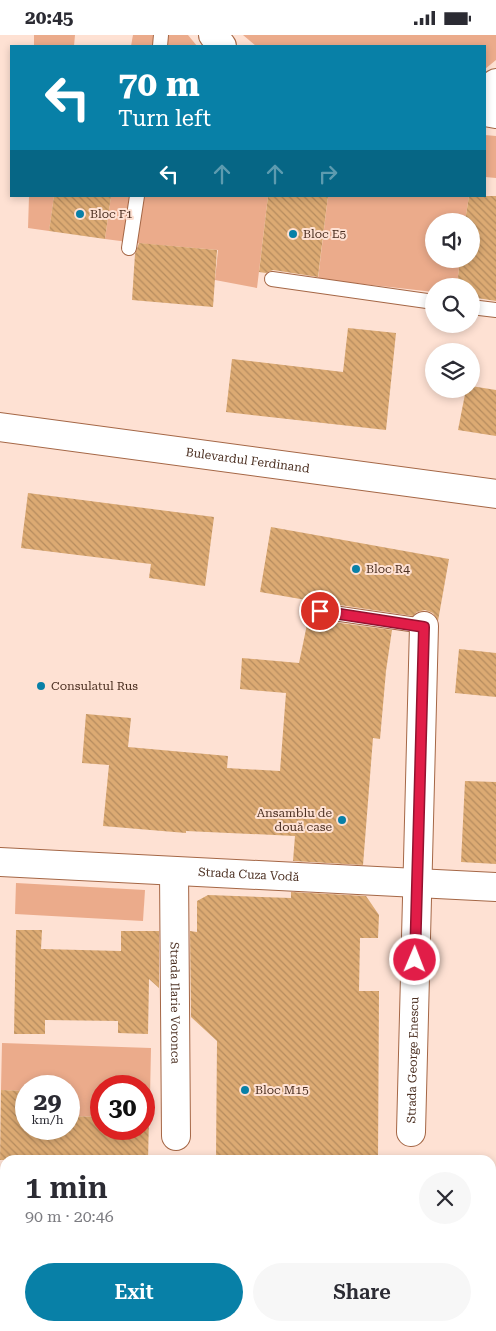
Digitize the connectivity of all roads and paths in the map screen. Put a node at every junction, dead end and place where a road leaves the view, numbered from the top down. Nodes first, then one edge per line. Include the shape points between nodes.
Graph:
1 (213, 35) edge
2 (221, 45) edge
3 (137, 197) edge
4 (129, 248) dead end
5 (272, 279) dead end
6 (425, 301) edge
7 (480, 308) edge
8 (496, 311) edge
9 (0, 427) edge
10 (496, 494) edge
11 (320, 611) dead end
12 (424, 627) joint
13 (0, 862) edge
14 (174, 871) junction
15 (417, 883) junction
16 (496, 887) edge
17 (411, 1132) dead end
18 (176, 1136) dead end

1 - 2 street
3 - 4 lane
5 - 6 lane
7 - 8 lane
9 - 10 street, Bulevardul Ferdinand
11 - 12 lane
12 - 15 street, Strada George Enescu
13 - 14 street, Strada Cuza Vodă
14 - 15 street, Strada Cuza Vodă
14 - 18 street, Strada Ilarie Voronca
15 - 16 street, Strada Cuza Vodă
15 - 17 street, Strada George Enescu

